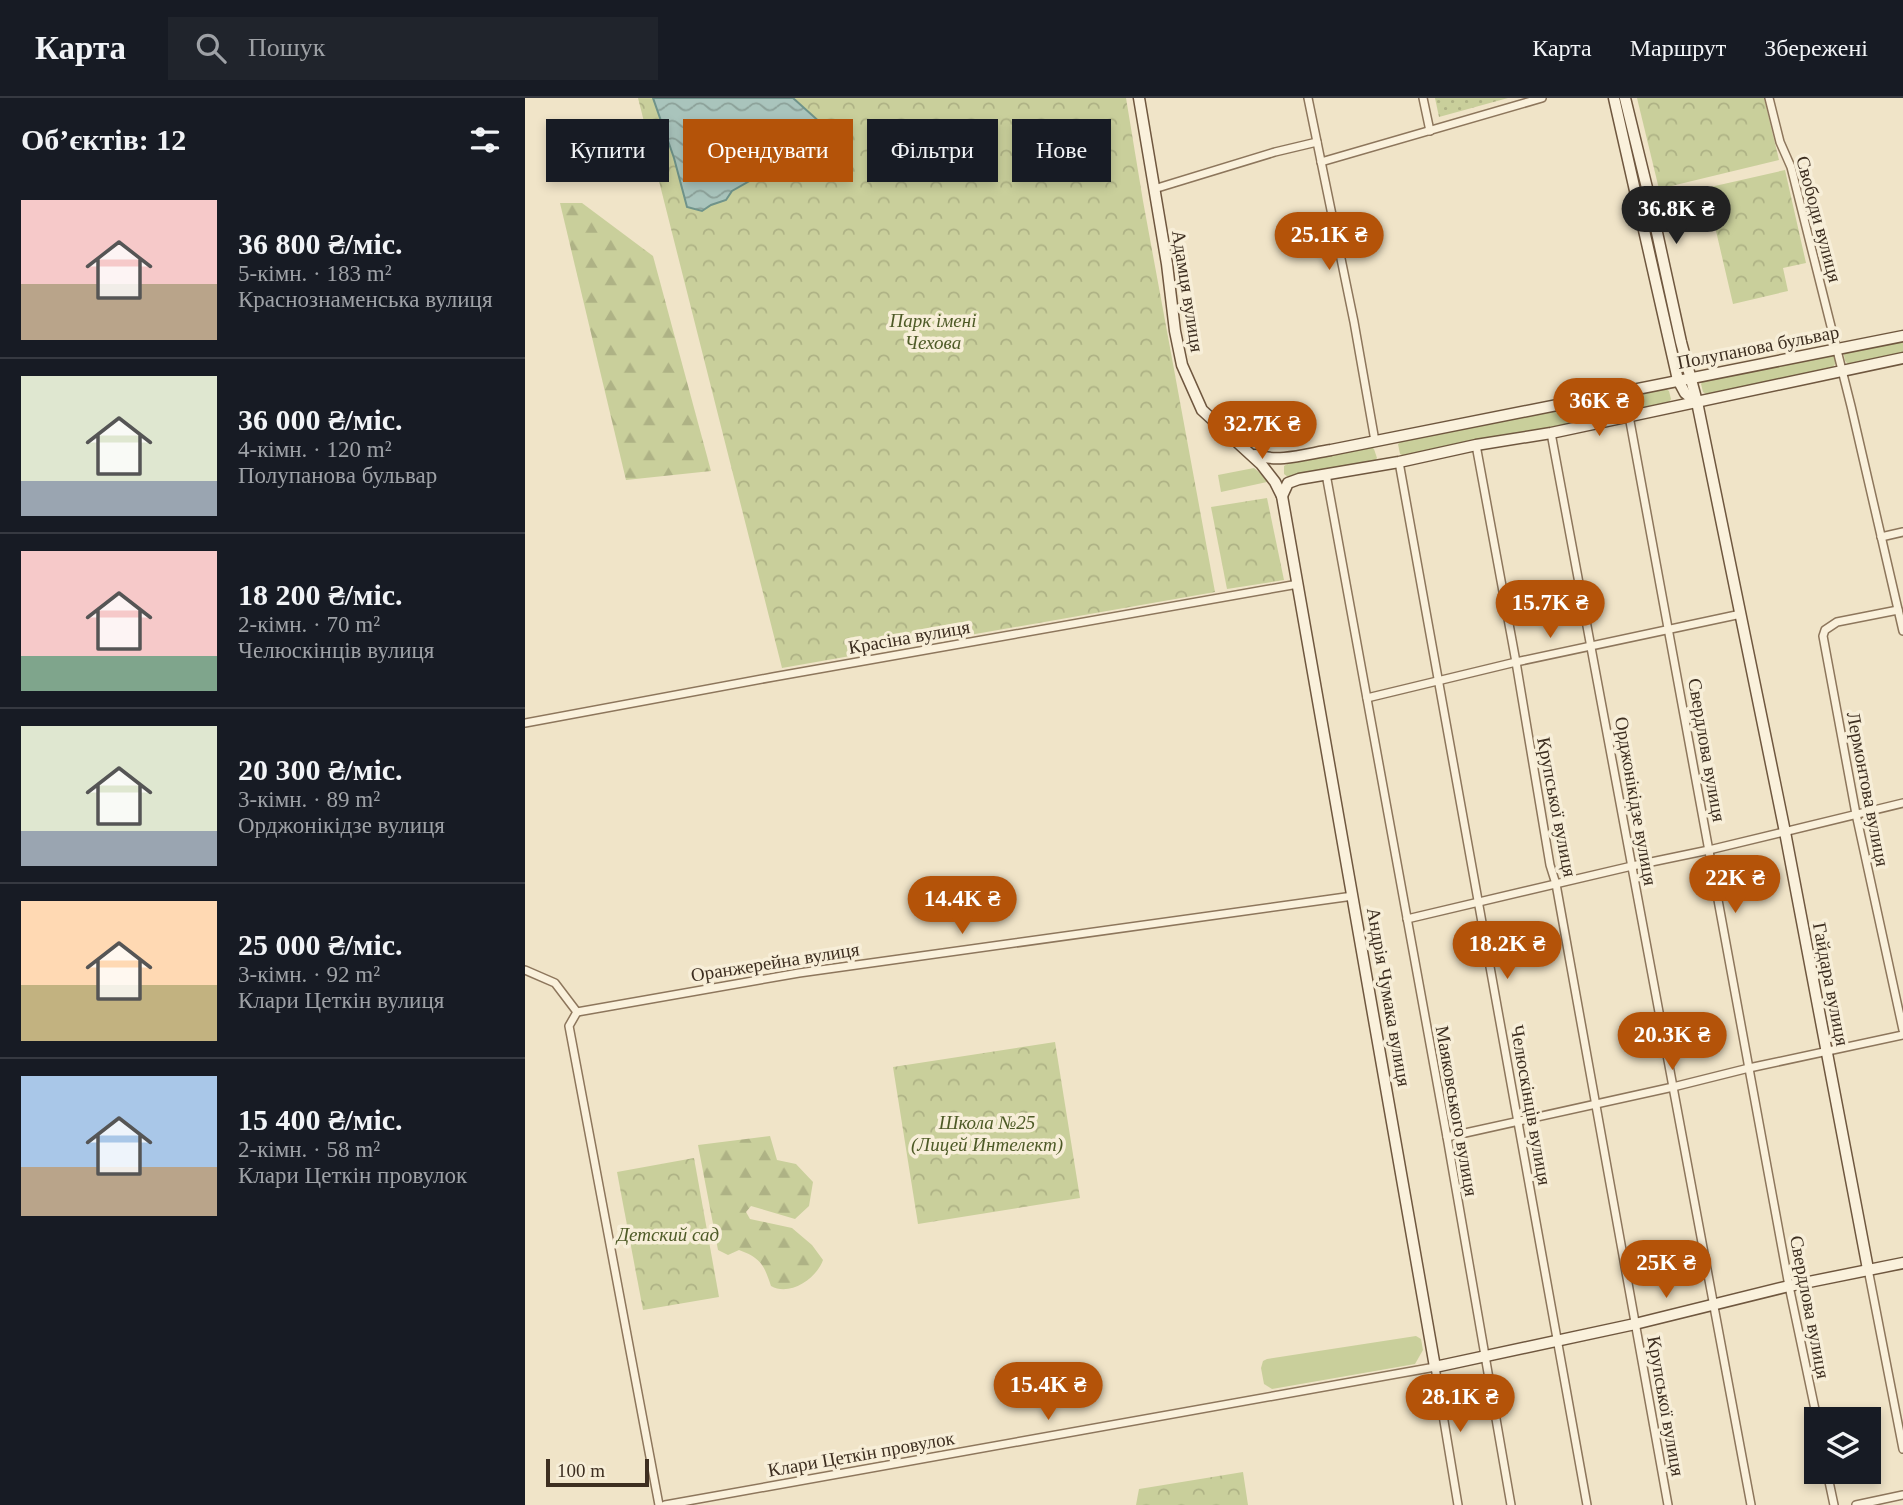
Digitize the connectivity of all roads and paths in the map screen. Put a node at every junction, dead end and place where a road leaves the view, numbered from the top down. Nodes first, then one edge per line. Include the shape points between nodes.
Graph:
1 (1139, 98) edge
2 (1308, 98) edge
3 (1423, 98) edge
4 (1542, 98) edge
5 (1614, 98) edge
6 (1625, 98) edge
7 (1769, 98) edge
8 (1430, 131) junction
9 (1317, 142) junction
10 (1321, 162) junction
11 (1154, 189) junction
12 (1903, 336) edge
13 (1836, 349) junction
14 (1903, 359) edge
15 (1842, 371) junction
16 (1691, 377) junction
17 (1678, 380) junction
18 (1697, 402) junction
19 (1629, 416) junction
20 (1551, 433) junction
21 (1375, 441) junction
22 (1476, 445) junction
23 (1248, 453) junction
24 (1287, 458) junction
25 (1399, 462) junction
26 (1326, 474) junction
27 (1275, 482) junction
28 (1282, 496) junction
29 (1903, 532) edge
30 (1881, 537) junction
31 (1298, 584) junction
32 (1898, 610) junction
33 (1741, 614) junction
34 (1669, 630) junction
35 (1903, 631) edge
36 (1591, 645) junction
37 (1515, 662) junction
38 (1439, 679) junction
39 (1367, 698) junction
40 (525, 723) edge
41 (1903, 803) edge
42 (1856, 814) junction
43 (1785, 832) junction
44 (1709, 850) junction
45 (1632, 866) junction
46 (1556, 884) junction
47 (1353, 896) junction
48 (1479, 901) junction
49 (1407, 919) junction
50 (525, 970) edge
51 (577, 1012) junction
52 (1903, 1032) edge
53 (1825, 1050) junction
54 (1749, 1068) junction
55 (1673, 1087) junction
56 (1595, 1104) junction
57 (1518, 1121) junction
58 (1447, 1137) junction
59 (1903, 1264) edge
60 (1868, 1269) junction
61 (1789, 1286) junction
62 (1714, 1304) junction
63 (1635, 1324) junction
64 (1557, 1341) junction
65 (1484, 1358) junction
66 (1435, 1367) junction
67 (1814, 1407) edge
68 (1903, 1450) edge
69 (1830, 1484) edge
70 (1903, 1495) edge
71 (659, 1505) edge
72 (665, 1505) edge
73 (1458, 1505) edge
74 (1511, 1505) edge
75 (1587, 1505) edge
76 (1668, 1505) edge
77 (1751, 1505) edge
78 (1834, 1505) edge
79 (1856, 1505) edge

1 - 11 street, Адамця вулиця
2 - 9 street
3 - 8 street
4 - 8 street
5 - 17 street
6 - 16 street, Гайдара вулиця
7 - 13 street, Свободи вулиця
8 - 10 street
9 - 10 street
9 - 11 street
10 - 21 street
11 - 23 street, Адамця вулиця via 1182,365 1202,410
12 - 13 street, Полупанова бульвар
13 - 15 street, Свободи вулиця
13 - 16 street, Полупанова бульвар
14 - 15 street, Полупанова бульвар
15 - 18 street, Полупанова бульвар
15 - 30 street, Свободи вулиця
16 - 17 street, Полупанова бульвар
16 - 18 street, Гайдара вулиця
17 - 18 street
17 - 21 street, Полупанова бульвар
18 - 19 street, Полупанова бульвар
18 - 33 street, Гайдара вулиця
19 - 20 street, Полупанова бульвар
19 - 34 street, Свердлова вулиця
20 - 22 street, Полупанова бульвар
20 - 36 street, Орджонікідзе вулиця
21 - 24 street, Полупанова бульвар
22 - 25 street, Полупанова бульвар
22 - 37 street, Крупської вулиця
23 - 24 street, Полупанова бульвар via 1267,459
23 - 27 street, Адамця вулиця
24 - 27 street via 1274,472
25 - 26 street, Полупанова бульвар
25 - 38 street, Челюскінців вулиця
26 - 28 street, Полупанова бульвар via 1288,483
26 - 39 street, Маяковського вулиця
27 - 28 street, Адамця вулиця
28 - 31 street, Андрія Чумака вулиця
29 - 30 street
30 - 32 street, Свободи вулиця
31 - 40 street, Красіна вулиця
31 - 47 street, Андрія Чумака вулиця
32 - 35 street, Свободи вулиця
32 - 42 street, Лермонтова вулиця via 1837,622 1823,636
33 - 34 street
33 - 43 street, Гайдара вулиця
34 - 36 street
34 - 44 street, Свердлова вулиця
36 - 37 street
36 - 45 street, Орджонікідзе вулиця
37 - 38 street
37 - 46 street, Крупської вулиця
38 - 39 street
38 - 48 street, Челюскінців вулиця
39 - 49 street, Маяковського вулиця
41 - 42 street
42 - 43 street
42 - 52 street, Лермонтова вулиця
43 - 44 street
43 - 53 street, Гайдара вулиця
44 - 45 street
44 - 54 street, Свердлова вулиця
45 - 46 street
45 - 55 street, Орджонікідзе вулиця
46 - 48 street
46 - 56 street, Крупської вулиця
47 - 51 street, Оранжерейна вулиця via 799,972
47 - 66 street, Андрія Чумака вулиця
48 - 49 street
48 - 57 street, Челюскінців вулиця
49 - 58 street, Маяковського вулиця
50 - 51 street via 555,983
51 - 71 street via 569,1026
52 - 53 street
53 - 54 street
53 - 60 street, Гайдара вулиця
54 - 55 street
54 - 61 street, Свердлова вулиця
55 - 56 street
55 - 62 street, Орджонікідзе вулиця
56 - 57 street
56 - 63 street, Крупської вулиця
57 - 58 street
57 - 64 street, Челюскінців вулиця
58 - 65 street, Маяковського вулиця
59 - 60 street
60 - 61 street
60 - 68 street, Гайдара вулиця
61 - 62 street
61 - 67 street, Свердлова вулиця
62 - 63 street
62 - 77 street, Орджонікідзе вулиця
63 - 64 street
63 - 76 street, Крупської вулиця
64 - 65 street
64 - 75 street, Челюскінців вулиця
65 - 66 street
65 - 74 street, Маяковського вулиця
66 - 72 street, Клари Цеткін провулок
66 - 73 street, Андрія Чумака вулиця
69 - 78 street
70 - 79 street

